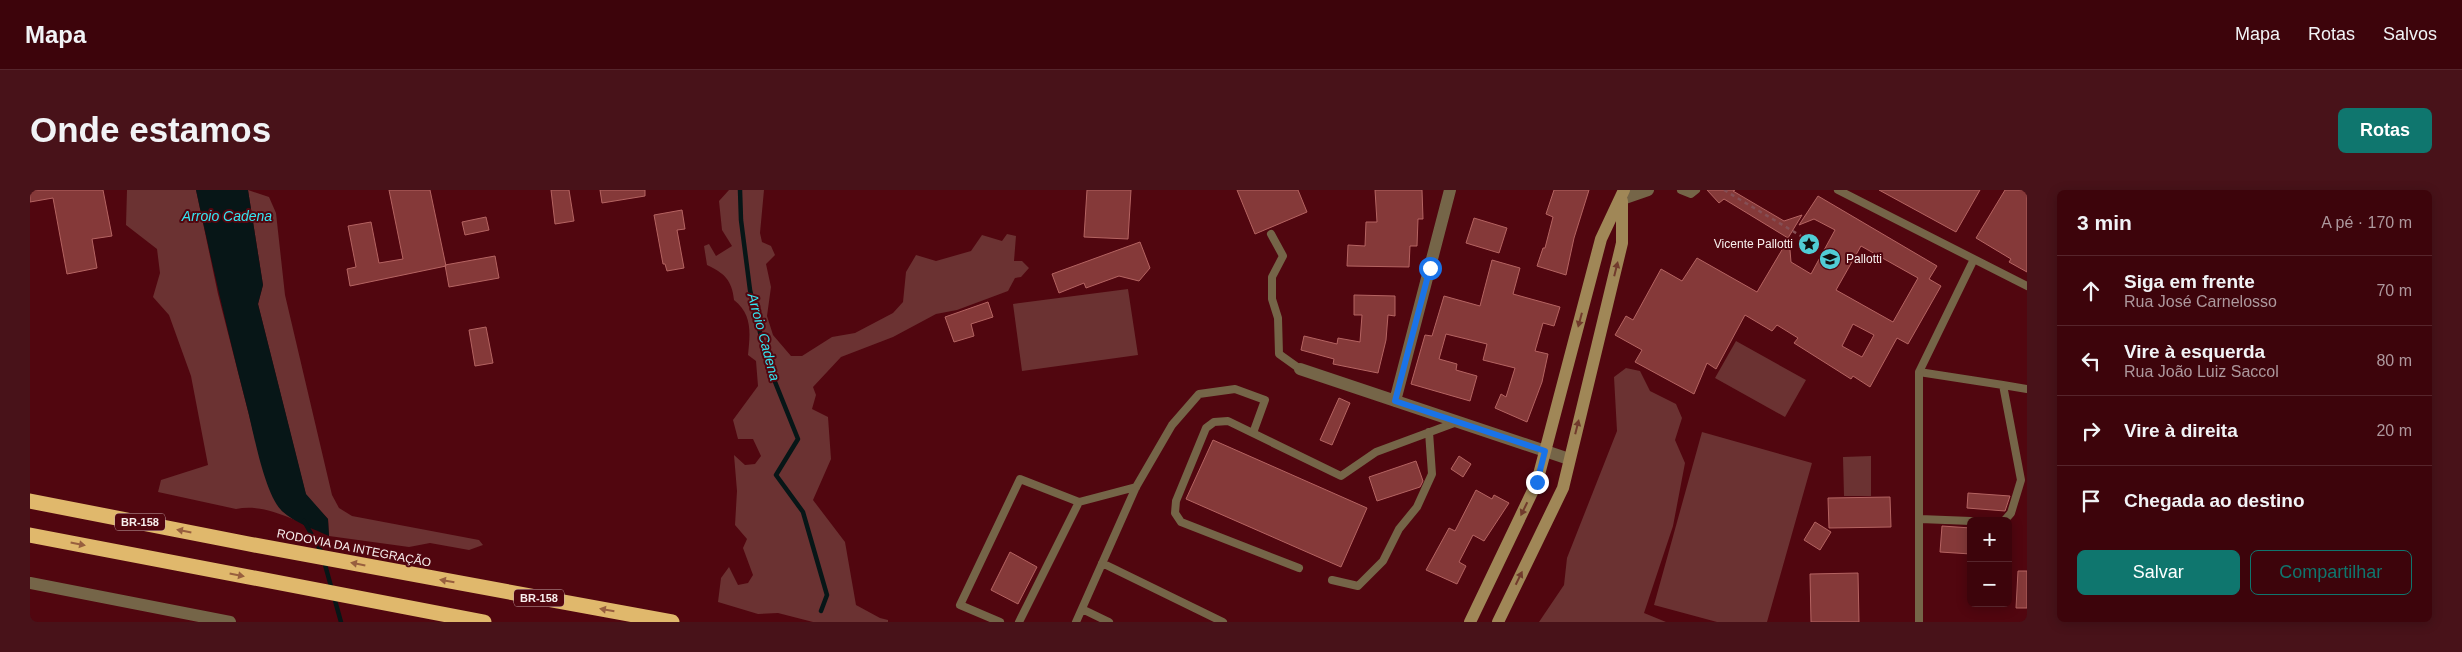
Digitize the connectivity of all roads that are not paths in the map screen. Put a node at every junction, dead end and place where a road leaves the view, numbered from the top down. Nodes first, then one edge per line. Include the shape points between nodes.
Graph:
1 (1450, 190) edge
2 (1648, 190) edge
3 (1681, 190) edge
4 (1696, 190) edge
5 (1838, 190) edge
6 (1623, 194) edge
7 (1271, 234) dead end
8 (1974, 259) junction
9 (2027, 286) edge
10 (1300, 369) joint
11 (1919, 372) junction
12 (2003, 386) junction
13 (2027, 390) edge
14 (1395, 401) junction
15 (1457, 422) junction
16 (1429, 432) junction
17 (1253, 433) junction
18 (1545, 451) junction
19 (1569, 460) junction
20 (1136, 487) junction
21 (30, 501) edge
22 (1079, 502) junction
23 (2008, 517) edge
24 (1920, 519) junction
25 (1967, 521) edge
26 (30, 535) edge
27 (1102, 563) junction
28 (1299, 568) dead end
29 (1332, 580) dead end
30 (30, 583) edge
31 (1082, 608) junction
32 (230, 622) edge
33 (484, 622) edge
34 (672, 622) edge
35 (1000, 622) edge
36 (1018, 622) edge
37 (1076, 622) edge
38 (1109, 622) edge
39 (1223, 622) edge
40 (1470, 622) edge
41 (1498, 622) edge
42 (1919, 622) edge

1 - 14 street
2 - 6 street
3 - 4 lane via 1691,194
5 - 8 lane
6 -> 18 street via 1601,239
19 -> 6 street via 1622,243
7 - 10 lane via 1283,256 1272,277 1279,354
8 - 9 lane
8 - 11 lane
10 - 14 street
11 - 12 lane
11 - 24 lane
12 - 13 lane
12 - 23 lane via 2021,480
14 - 15 street
15 - 16 lane
15 - 18 street
16 - 17 lane via 1376,452 1341,476
16 - 29 lane via 1432,474 1417,507 1399,529 1383,560 1358,586
17 - 20 lane via 1266,400 1234,389 1199,394 1172,425
17 - 28 lane via 1228,421 1214,422 1206,428 1176,501 1175,513 1182,522
18 - 19 street
18 -> 40 street via 1537,482
41 -> 19 street via 1563,488
20 - 22 lane
20 - 27 lane
34 -> 21 highway, RODOVIA DA INTEGRAÇÃO / BR-158
22 - 35 lane via 1020,479 960,605
22 - 36 lane
24 - 25 lane
24 - 42 lane
26 -> 33 highway
27 - 31 lane
27 - 39 lane
30 - 32 street
31 - 37 lane
31 - 38 lane

